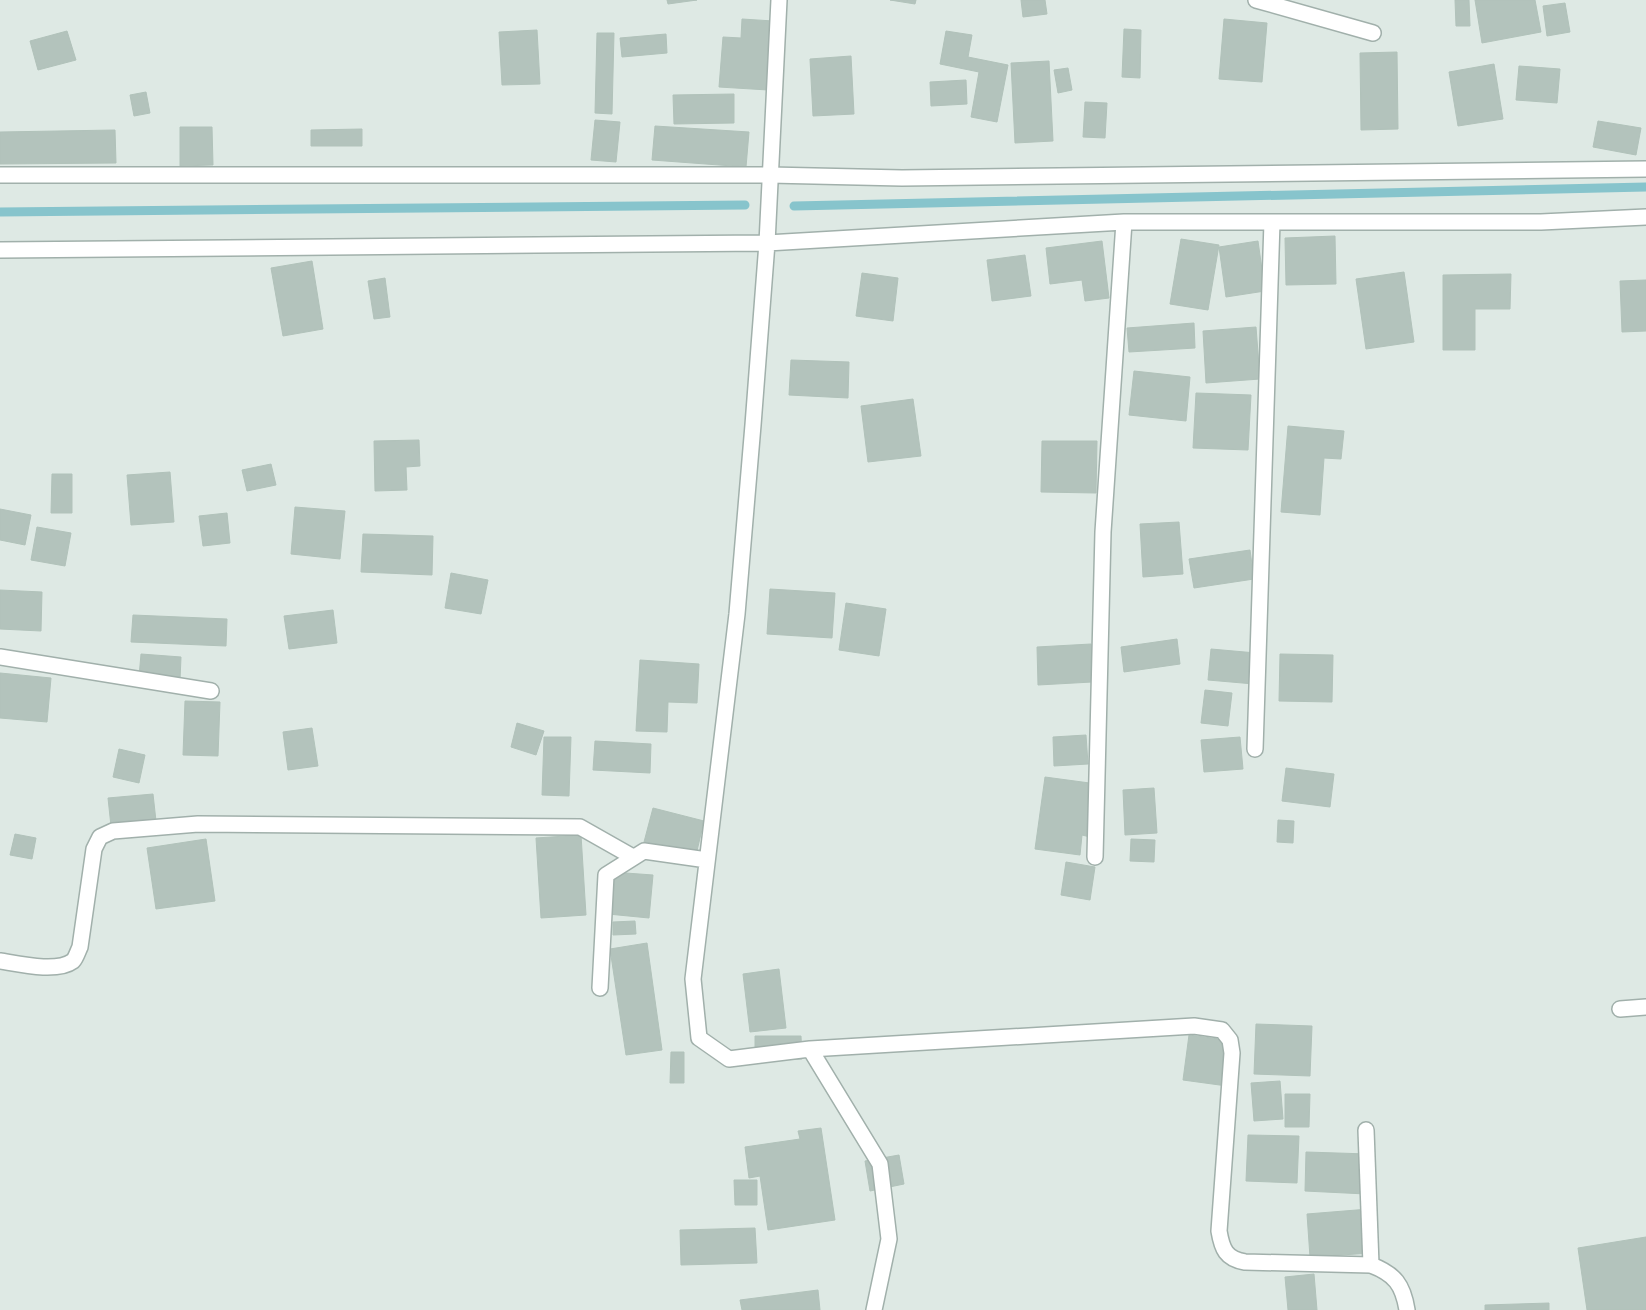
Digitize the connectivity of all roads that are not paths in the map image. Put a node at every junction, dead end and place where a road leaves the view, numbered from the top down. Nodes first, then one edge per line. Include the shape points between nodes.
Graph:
1 (779, 0) edge
2 (1256, 0) edge
3 (1373, 33) dead end
4 (1646, 169) edge
5 (0, 175) edge
6 (770, 176) junction
7 (1646, 217) edge
8 (1124, 222) junction
9 (1272, 222) junction
10 (767, 243) junction
11 (0, 250) edge
12 (0, 657) edge
13 (211, 691) dead end
14 (1254, 749) dead end
15 (633, 857) junction
16 (1095, 857) dead end
17 (707, 860) junction
18 (0, 961) edge
19 (600, 988) dead end
20 (1646, 1008) edge
21 (1620, 1009) dead end
22 (810, 1049) junction
23 (1366, 1130) dead end
24 (1372, 1265) junction
25 (874, 1310) edge
26 (1407, 1310) edge

1 - 6 street
2 - 3 street
4 - 6 street via 922,178
5 - 6 street
6 - 10 street
7 - 9 street via 1541,222
8 - 9 street
8 - 10 street
8 - 16 street via 1103,532
9 - 14 street
10 - 11 street
10 - 17 street via 736,614
12 - 13 street
15 - 17 street via 644,850
15 - 18 street via 580,827 198,824 113,831 100,837 94,849 80,947 74,960 62,966 42,967
15 - 19 street via 606,874
17 - 22 street via 693,979 699,1038 729,1059
20 - 21 street
22 - 24 street via 1194,1026 1222,1030 1230,1040 1232,1053 1219,1231 1226,1254 1245,1262
22 - 25 street via 880,1164 889,1239
23 - 24 street
24 - 26 street via 1388,1271 1398,1282

